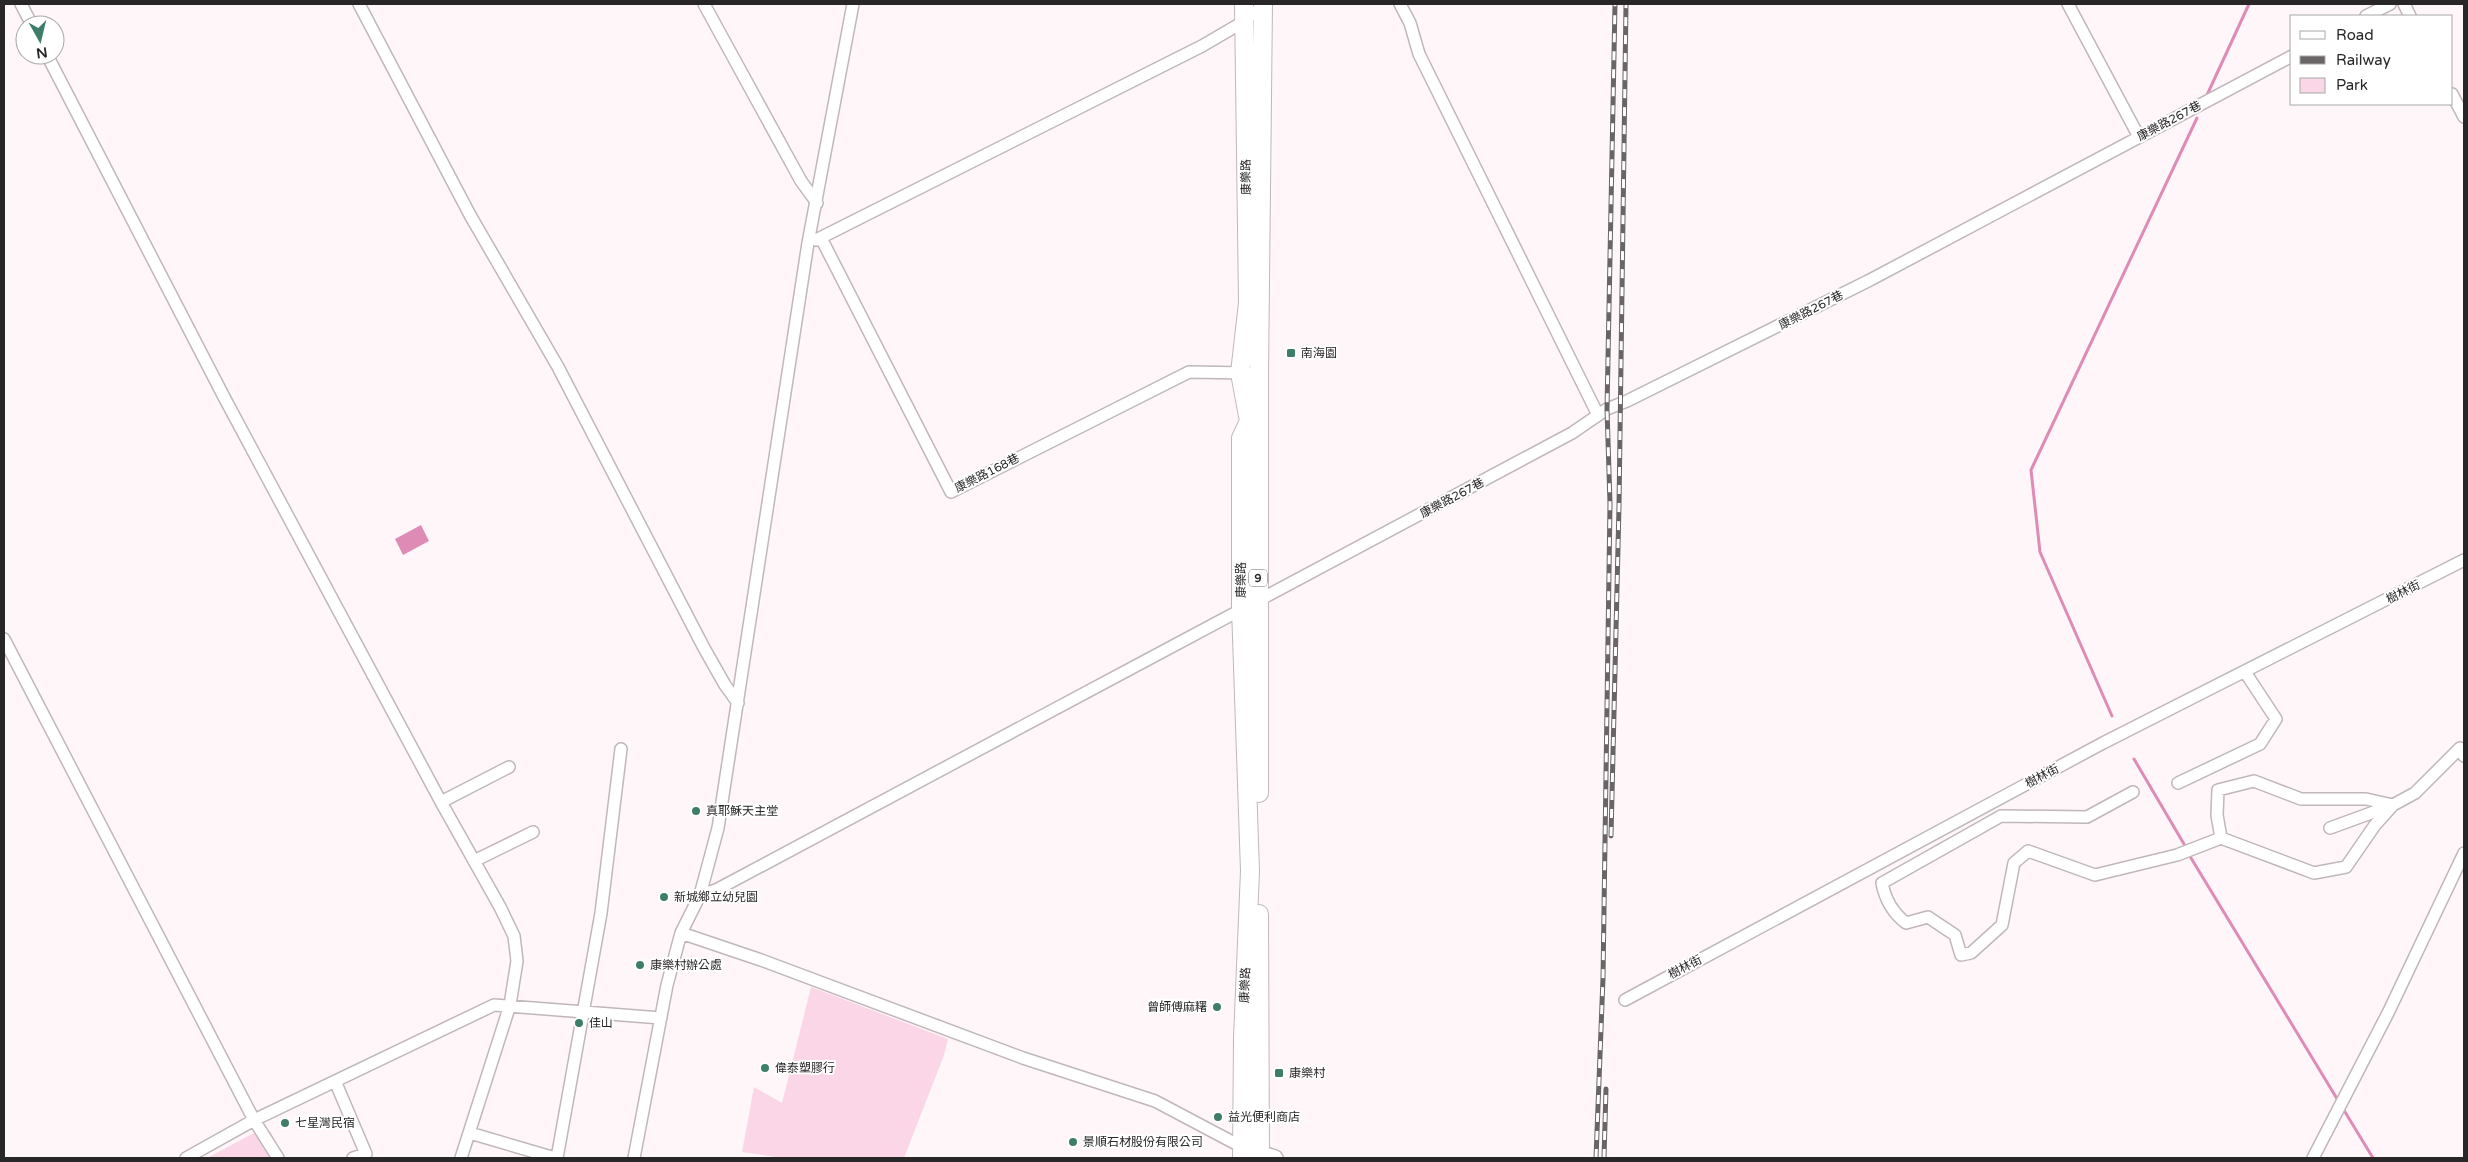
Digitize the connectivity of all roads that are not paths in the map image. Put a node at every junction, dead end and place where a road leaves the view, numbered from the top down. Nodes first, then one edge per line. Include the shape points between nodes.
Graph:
1 (359, 4) edge
2 (704, 4) edge
3 (853, 4) edge
4 (1244, 4) edge
5 (1264, 4) edge
6 (1400, 4) edge
7 (2068, 4) edge
8 (2390, 4) edge
9 (2368, 15) edge
10 (1244, 22) junction
11 (2290, 57) edge
12 (52, 65) edge
13 (2453, 96) edge
14 (2464, 117) edge
15 (2139, 137) junction
16 (817, 203) junction
17 (821, 238) junction
18 (808, 243) junction
19 (1240, 373) junction
20 (1259, 374) junction
21 (1598, 415) junction
22 (2464, 560) edge
23 (1258, 601) junction
24 (1241, 608) junction
25 (4, 639) edge
26 (2245, 672) junction
27 (738, 703) junction
28 (621, 749) dead end
29 (2464, 756) edge
30 (508, 767) dead end
31 (2178, 783) dead end
32 (2133, 792) dead end
33 (441, 802) junction
34 (2393, 805) junction
35 (2330, 828) dead end
36 (533, 832) dead end
37 (2222, 838) junction
38 (2464, 853) edge
39 (474, 861) junction
40 (700, 895) junction
41 (681, 933) junction
42 (1625, 1000) dead end
43 (510, 1005) junction
44 (583, 1012) junction
45 (661, 1018) junction
46 (335, 1081) junction
47 (254, 1120) junction
48 (470, 1133) junction
49 (1242, 1152) edge
50 (1265, 1156) edge
51 (186, 1158) edge
52 (278, 1158) edge
53 (353, 1158) edge
54 (461, 1158) edge
55 (556, 1158) edge
56 (634, 1158) edge
57 (2313, 1158) edge

1 - 27 street via 470,214 558,367 704,648
2 - 16 street via 801,181
3 - 16 street
4 - 10 main road, 康樂路 / 9
5 - 10 street
5 - 20 main road, 康樂路 / 9
6 - 21 street via 1410,23 1419,54
7 - 15 street
8 - 9 street
10 - 17 street
10 - 19 main road, 康樂路 / 9 via 1248,303
11 - 15 street, 康樂路267巷
12 - 33 street via 224,397
13 - 14 street
15 - 21 street, 康樂路267巷 via 1870,280
16 - 18 street
17 - 18 street
17 - 19 street, 康樂路168巷 via 951,492 1189,372
18 - 27 street
19 - 20 street, 康樂路168巷
19 - 24 main road, 康樂路 / 9 via 1248,421 1242,438
20 - 23 main road, 康樂路 / 9
21 - 23 street, 康樂路267巷 via 1572,433
22 - 26 street, 樹林街
23 - 24 street, 康樂路267巷
23 - 50 main road, 康樂路 / 9
24 - 40 street, 康樂路267巷 via 725,885
24 - 49 main road, 康樂路 / 9 via 1250,872
25 - 47 street
26 - 31 street via 2276,719 2260,744
26 - 42 street, 樹林街 via 2102,744
27 - 40 street via 718,828
28 - 44 street via 601,913
29 - 34 street via 2460,748 2415,793
30 - 33 street
32 - 37 street via 2087,817 2001,816 1882,883 1884,891 1896,916 1906,923 1928,917 1955,935 1961,955 1971,953 2002,925 2014,863 2028,851 2095,875 2177,855
33 - 39 street
34 - 35 street
34 - 37 street via 2346,867 2314,873
34 - 37 street via 2366,799 2301,799 2254,781 2218,790 2217,815
36 - 39 street
38 - 57 street via 2384,1021
39 - 43 street via 514,936 517,961
40 - 41 street
41 - 45 street
41 - 49 street via 976,1041 1155,1101
43 - 44 street
43 - 46 street via 494,1004 474,1012
43 - 48 street
44 - 45 street
44 - 55 street
45 - 56 street
46 - 47 street
46 - 53 street via 366,1154
47 - 51 street
47 - 52 street
48 - 54 street
48 - 55 street
49 - 50 street

